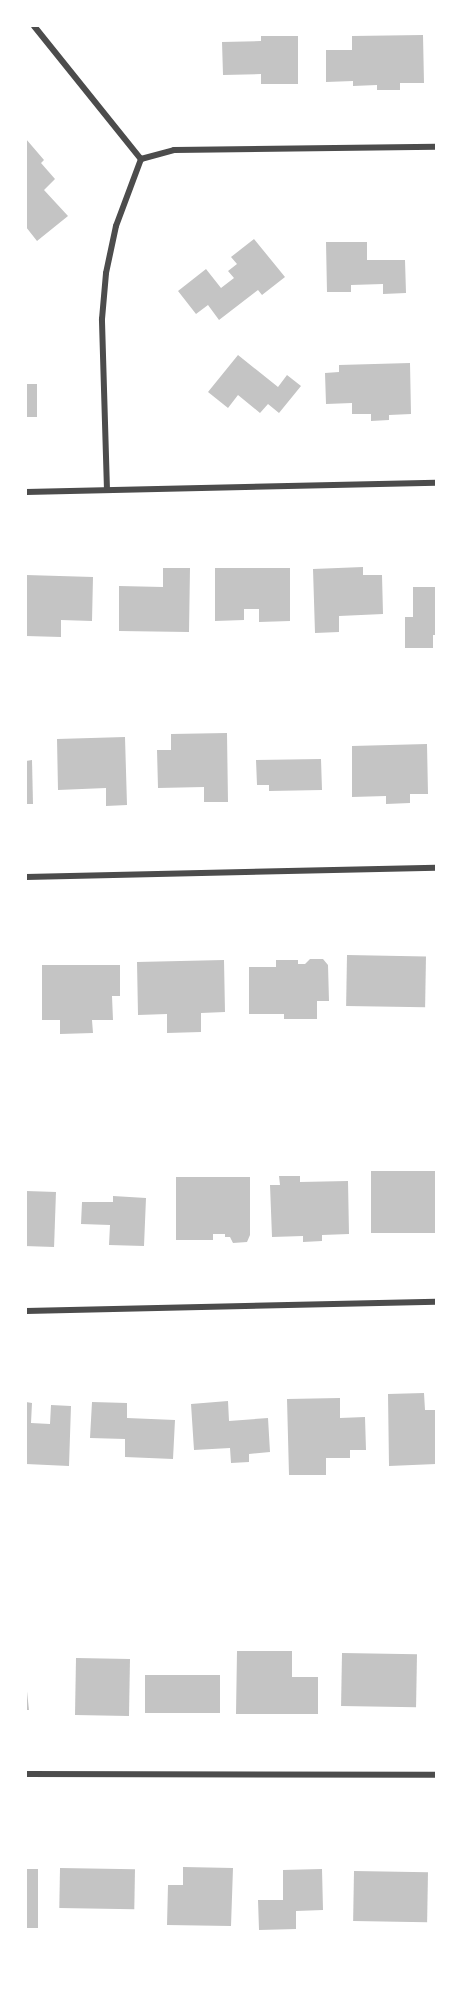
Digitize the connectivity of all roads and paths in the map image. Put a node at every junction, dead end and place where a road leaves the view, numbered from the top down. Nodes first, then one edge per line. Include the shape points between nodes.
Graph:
1 (34, 26) edge
2 (436, 147) edge
3 (141, 159) junction
4 (436, 483) edge
5 (107, 490) junction
6 (26, 492) edge
7 (436, 868) edge
8 (26, 877) edge
9 (436, 1302) edge
10 (26, 1311) edge
11 (26, 1774) edge
12 (436, 1775) edge

1 - 3 street
2 - 3 street via 174,150
3 - 5 street via 116,226 106,273 102,319
4 - 5 street
5 - 6 street
7 - 8 street
9 - 10 street
11 - 12 street

